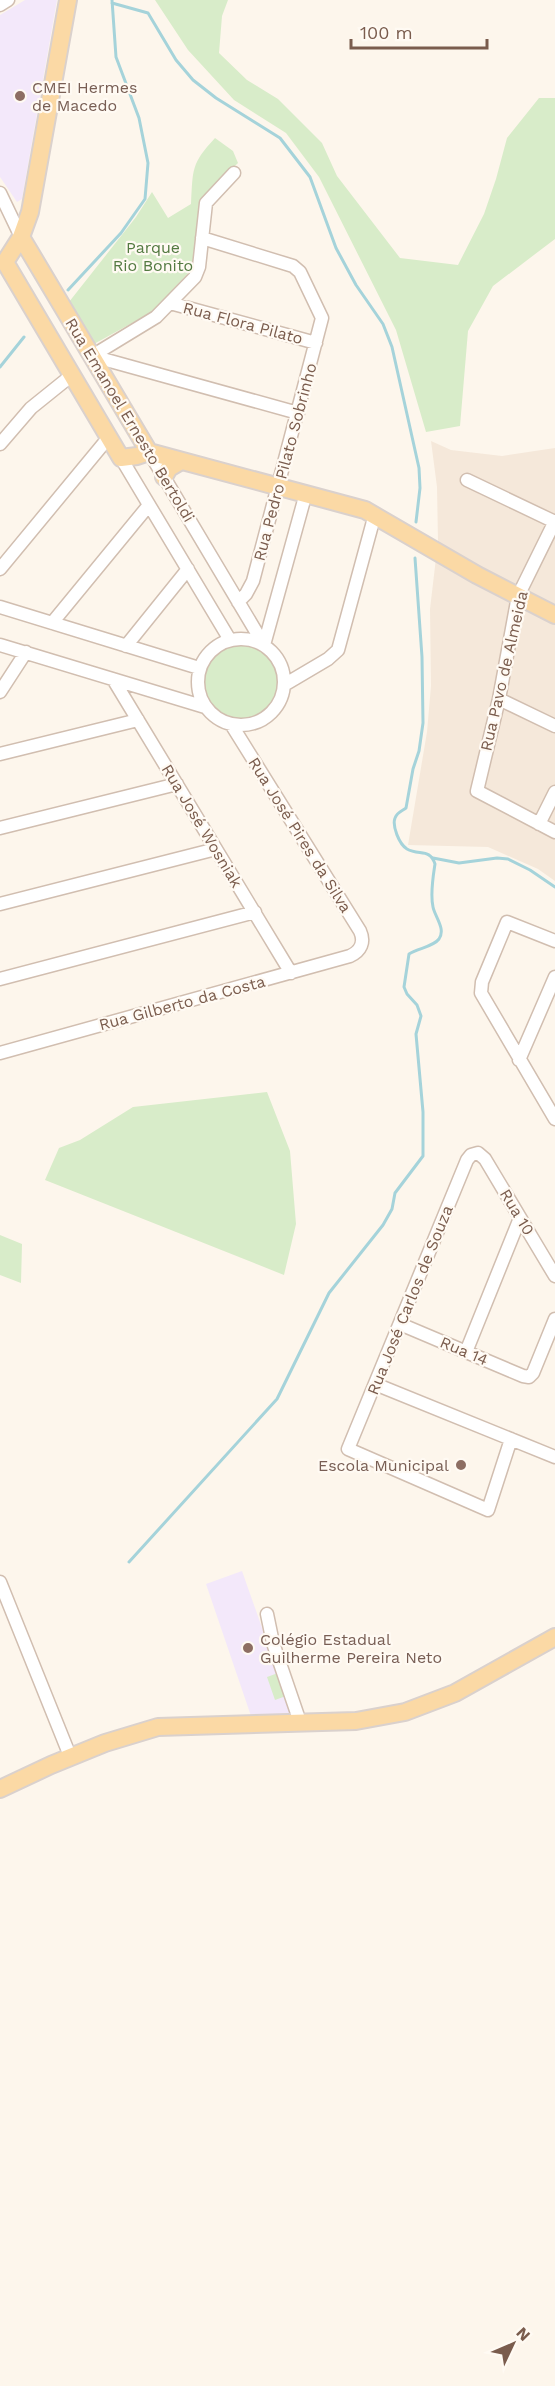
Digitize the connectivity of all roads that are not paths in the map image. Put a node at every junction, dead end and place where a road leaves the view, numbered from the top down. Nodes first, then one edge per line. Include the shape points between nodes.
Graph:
1 (8, 0) edge
2 (68, 0) edge
3 (0, 5) edge
4 (234, 173) dead end
5 (0, 193) edge
6 (21, 237) junction
7 (202, 238) junction
8 (2, 261) edge
9 (170, 303) junction
10 (316, 343) junction
11 (92, 356) junction
12 (72, 375) junction
13 (298, 413) junction
14 (132, 424) junction
15 (109, 437) junction
16 (0, 444) edge
17 (149, 452) junction
18 (121, 458) junction
19 (181, 461) junction
20 (164, 477) junction
21 (467, 480) dead end
22 (278, 486) junction
23 (306, 494) junction
24 (150, 505) junction
25 (375, 514) junction
26 (555, 522) edge
27 (0, 569) edge
28 (188, 569) junction
29 (518, 596) junction
30 (238, 602) junction
31 (0, 607) edge
32 (555, 615) edge
33 (52, 623) junction
34 (230, 640) junction
35 (0, 645) edge
36 (264, 645) junction
37 (126, 646) junction
38 (26, 652) junction
39 (199, 669) junction
40 (113, 679) junction
41 (284, 685) junction
42 (0, 692) edge
43 (499, 699) junction
44 (205, 707) junction
45 (138, 720) junction
46 (231, 724) junction
47 (555, 726) edge
48 (0, 754) edge
49 (177, 784) junction
50 (555, 792) edge
51 (539, 824) junction
52 (0, 828) edge
53 (555, 832) edge
54 (216, 849) junction
55 (0, 903) edge
56 (255, 912) junction
57 (555, 941) edge
58 (361, 947) joint
59 (291, 972) junction
60 (555, 977) edge
61 (0, 979) edge
62 (0, 1053) edge
63 (519, 1060) junction
64 (555, 1119) edge
65 (475, 1154) joint
66 (520, 1218) junction
67 (555, 1276) edge
68 (555, 1319) edge
69 (400, 1324) junction
70 (466, 1352) junction
71 (375, 1384) junction
72 (511, 1439) junction
73 (555, 1457) edge
74 (0, 1582) edge
75 (267, 1614) dead end
76 (555, 1637) edge
77 (300, 1722) junction
78 (70, 1756) junction
79 (0, 1789) edge

1 - 3 street
2 - 6 main road via 30,212
4 - 7 street via 208,199
5 - 6 street, Rua Emanoel Ernesto Bertoldi
6 - 8 main road
6 - 11 main road, Rua Emanoel Ernesto Bertoldi
7 - 9 street via 198,272
7 - 10 street, Rua Pedro Pilato Sobrinho via 293,266 322,318
8 - 12 main road, Rua Emanoel Ernesto Bertoldi
9 - 10 street, Rua Flora Pilato
9 - 11 street via 150,321
10 - 13 street, Rua Pedro Pilato Sobrinho
11 - 13 street
11 - 14 main road, Rua Emanoel Ernesto Bertoldi
12 - 15 main road, Rua Emanoel Ernesto Bertoldi
12 - 16 street via 31,408
13 - 22 street, Rua Pedro Pilato Sobrinho
14 - 15 main road via 119,425
14 - 17 main road, Rua Emanoel Ernesto Bertoldi
15 - 18 main road, Rua Emanoel Ernesto Bertoldi
15 - 27 street
17 - 18 main road
17 - 19 main road
17 - 20 street, Rua Emanoel Ernesto Bertoldi
18 - 24 street, Rua Emanoel Ernesto Bertoldi
19 - 20 main road via 169,468
19 - 22 main road
20 - 30 street, Rua Emanoel Ernesto Bertoldi
21 - 26 street
22 - 23 main road
22 - 30 street, Rua Pedro Pilato Sobrinho via 253,581
23 - 25 main road
23 - 36 street, Rua Pedro Pilato Sobrinho
24 - 28 street, Rua Emanoel Ernesto Bertoldi
24 - 33 street
25 - 29 main road
25 - 41 street via 338,650
26 - 29 street, Rua Pavo de Almeida
28 - 34 street, Rua Emanoel Ernesto Bertoldi
28 - 37 street
29 - 32 main road
29 - 43 street, Rua Pavo de Almeida
30 - 36 street, Rua Emanoel Ernesto Bertoldi
31 - 33 street
33 - 37 street
34 - 36 street via 242,638
34 - 39 street via 206,656
35 - 38 street
36 - 41 street via 280,663
37 - 39 street
38 - 40 street
38 - 42 street
39 - 44 street via 199,695
40 - 44 street
40 - 45 street, Rua José Wosniak
41 - 46 street via 282,698 267,717 256,723
43 - 47 street
43 - 51 street, Rua Pavo de Almeida via 477,791
44 - 46 street
45 - 48 street
45 - 49 street, Rua José Wosniak
46 - 58 street, Rua José Pires da Silva via 360,932
49 - 52 street
49 - 54 street, Rua José Wosniak
50 - 51 street
51 - 53 street
54 - 55 street
54 - 56 street, Rua José Wosniak
56 - 59 street, Rua José Wosniak
56 - 61 street
57 - 63 street via 507,922 482,982 481,993
58 - 59 street, Rua Gilberto da Costa via 350,956
59 - 62 street, Rua Gilberto da Costa
60 - 63 street
63 - 64 street
65 - 66 street, Rua 10 via 485,1158
65 - 69 street, Rua José Carlos de Souza via 467,1160
66 - 67 street, Rua 10
66 - 70 street
68 - 70 street, Rua 14 via 529,1377
69 - 70 street, Rua 14
69 - 71 street, Rua José Carlos de Souza
71 - 72 street
71 - 72 street, Rua José Carlos de Souza via 348,1449 488,1510
72 - 73 street
74 - 78 street
75 - 77 street
76 - 77 main road via 423,1707 372,1719
77 - 78 main road via 158,1727
78 - 79 main road

